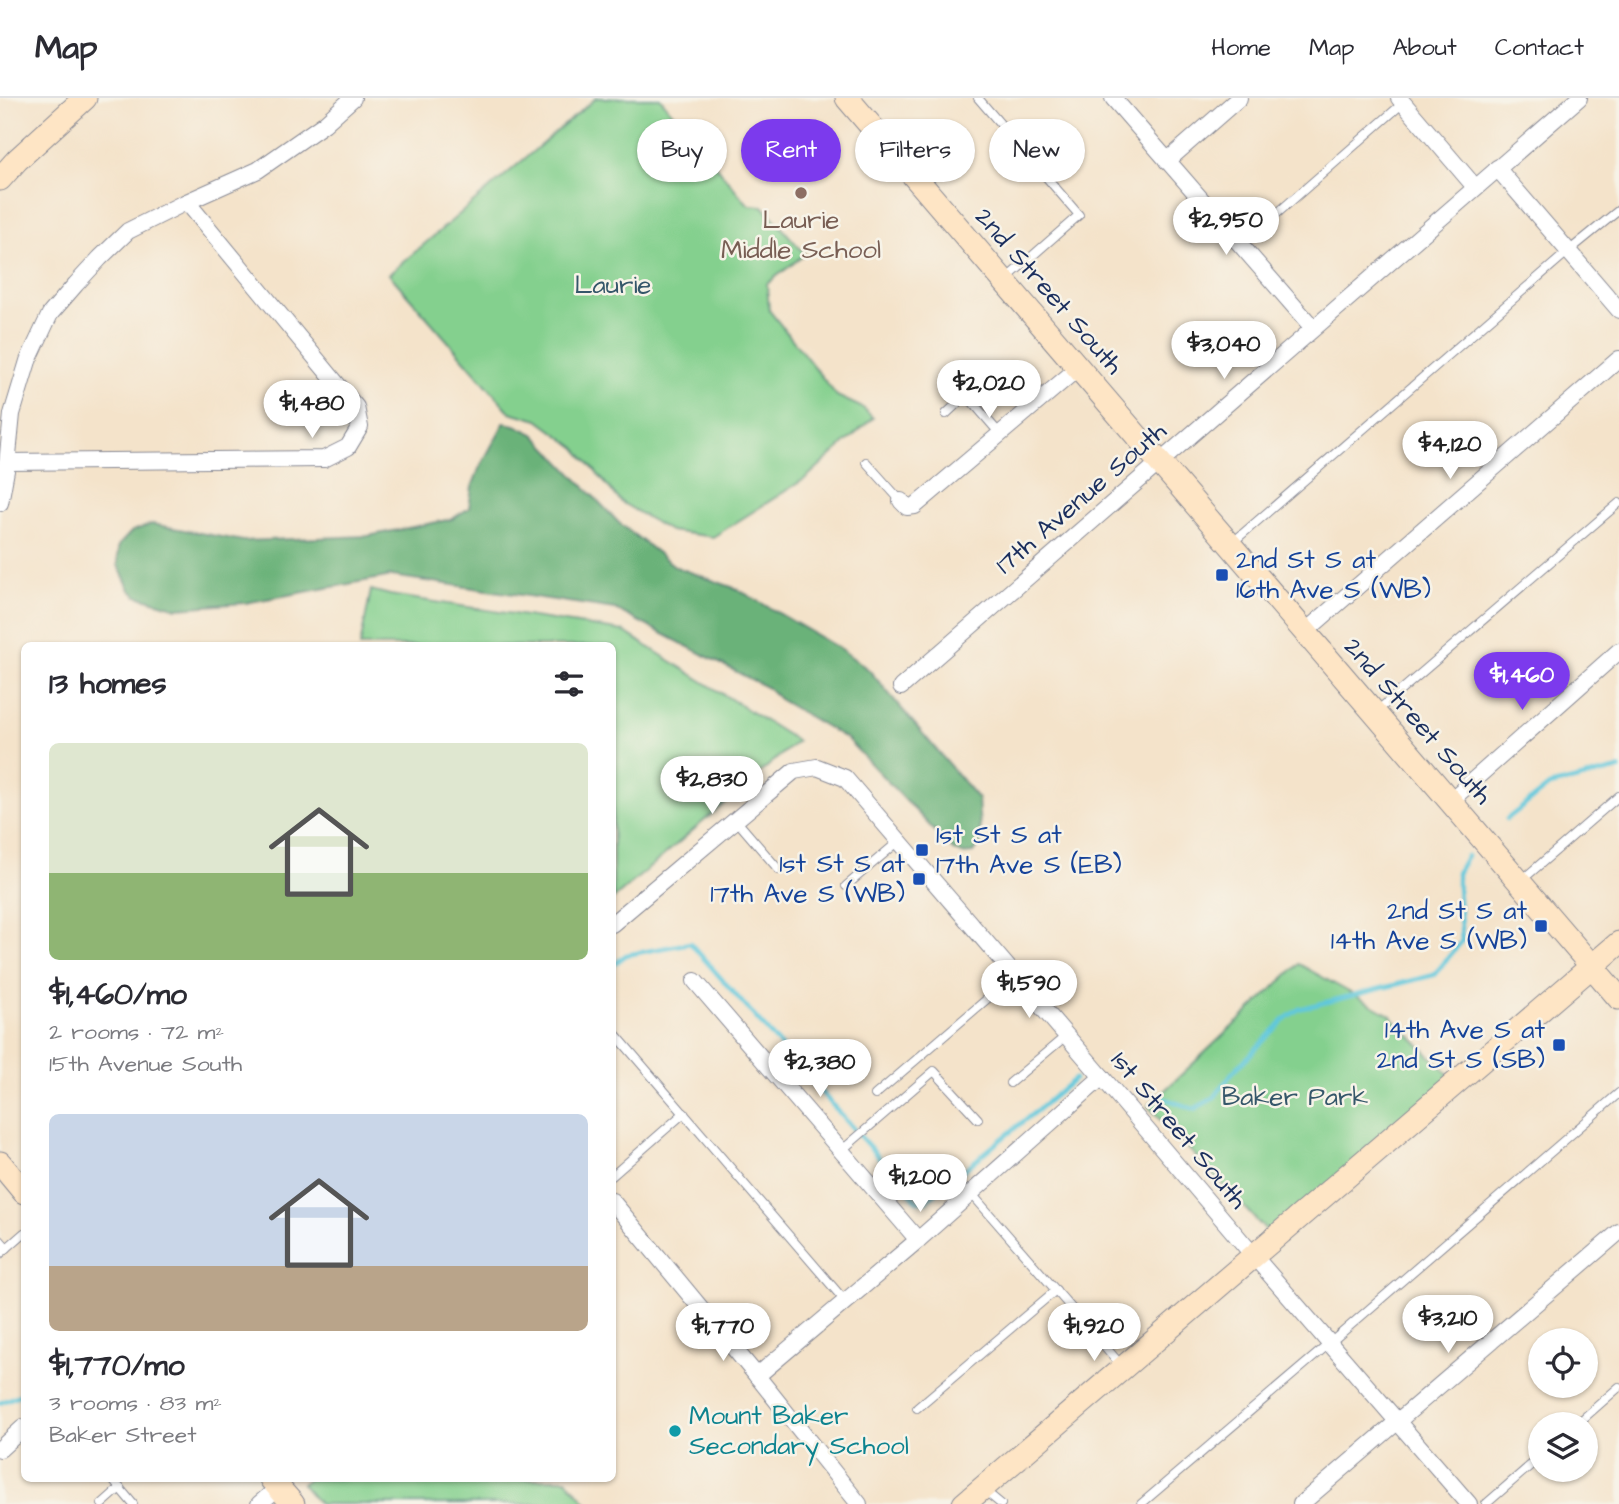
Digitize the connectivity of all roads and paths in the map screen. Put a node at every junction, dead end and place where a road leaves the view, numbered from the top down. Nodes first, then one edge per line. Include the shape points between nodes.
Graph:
1 (85, 98) edge
2 (353, 98) edge
3 (847, 98) edge
4 (978, 98) edge
5 (1113, 98) edge
6 (1239, 98) edge
7 (1579, 98) edge
8 (1401, 100) edge
9 (1167, 161) junction
10 (1497, 168) junction
11 (0, 179) edge
12 (1475, 187) junction
13 (187, 202) junction
14 (1619, 210) edge
15 (1241, 245) junction
16 (1569, 251) junction
17 (1003, 281) junction
18 (1619, 310) edge
19 (1313, 328) junction
20 (1619, 359) edge
21 (1079, 368) junction
22 (946, 414) dead end
23 (1000, 434) junction
24 (7, 462) junction
25 (866, 462) dead end
26 (1159, 462) junction
27 (901, 501) joint
28 (0, 503) edge
29 (1619, 503) edge
30 (1230, 544) junction
31 (1305, 632) junction
32 (1619, 651) edge
33 (901, 687) dead end
34 (1374, 713) junction
35 (1619, 796) edge
36 (1450, 801) junction
37 (736, 820) junction
38 (899, 841) junction
39 (779, 870) dead end
40 (1520, 882) junction
41 (846, 886) dead end
42 (616, 921) edge
43 (1619, 943) edge
44 (1592, 967) junction
45 (1015, 975) junction
46 (695, 982) dead end
47 (1619, 998) edge
48 (616, 1035) edge
49 (1066, 1035) junction
50 (1102, 1077) junction
51 (1010, 1083) dead end
52 (1619, 1093) edge
53 (874, 1094) dead end
54 (684, 1113) junction
55 (978, 1119) dead end
56 (841, 1151) junction
57 (0, 1163) edge
58 (616, 1172) edge
59 (21, 1188) edge
60 (971, 1193) junction
61 (616, 1206) edge
62 (1619, 1232) edge
63 (21, 1236) edge
64 (0, 1240) edge
65 (918, 1240) junction
66 (4, 1251) edge
67 (1253, 1255) junction
68 (1056, 1290) junction
69 (845, 1302) junction
70 (1331, 1343) junction
71 (1123, 1367) junction
72 (757, 1376) junction
73 (1619, 1387) edge
74 (917, 1408) dead end
75 (1591, 1412) edge
76 (1398, 1422) junction
77 (21, 1430) edge
78 (0, 1449) edge
79 (1528, 1467) edge
80 (115, 1482) edge
81 (120, 1488) junction
82 (982, 1488) junction
83 (281, 1490) edge
84 (102, 1504) edge
85 (133, 1504) edge
86 (259, 1504) edge
87 (859, 1504) edge
88 (964, 1504) edge
89 (1001, 1504) edge
90 (1140, 1504) edge
91 (1301, 1504) edge
92 (1469, 1504) edge
93 (1486, 1504) edge

1 - 11 street
2 - 13 street via 258,170
3 - 17 street, 2nd Street South
4 - 17 lane via 1079,215
5 - 9 street
6 - 9 street
7 - 10 street, 17th Avenue South
8 - 12 street
8 - 15 lane
9 - 15 street
10 - 12 street, 17th Avenue South
10 - 16 street
12 - 19 street, 17th Avenue South
13 - 24 street via 128,231 50,314 27,361 12,414
13 - 24 street via 356,407 359,427 348,447 324,459
14 - 16 lane
15 - 19 street
16 - 18 street
16 - 30 lane
17 - 21 street, 2nd Street South
19 - 26 street, 17th Avenue South
20 - 31 street
21 - 23 street
21 - 26 street, 2nd Street South
22 - 23 lane via 968,397
23 - 27 street via 915,506 907,507
24 - 28 street
25 - 27 lane
26 - 30 street, 2nd Street South
26 - 33 street, 17th Avenue South
29 - 34 lane
30 - 31 street, 2nd Street South
31 - 34 street, 2nd Street South
32 - 36 street
34 - 36 street, 2nd Street South
35 - 40 lane
36 - 40 street, 2nd Street South
37 - 38 street, 1st Street South via 794,771 817,767 845,778
37 - 39 lane
37 - 42 street
38 - 41 lane
38 - 45 street, 1st Street South
40 - 44 street, 2nd Street South
43 - 44 street
44 - 47 street, 2nd Street South
44 - 67 street
45 - 49 street, 1st Street South
45 - 53 lane
46 - 56 street
48 - 54 lane
49 - 50 street, 1st Street South
49 - 51 lane
50 - 60 street
50 - 67 street, 1st Street South
52 - 70 lane
54 - 58 lane
54 - 69 lane
55 - 56 lane via 934,1070
56 - 65 street
57 - 59 street
60 - 65 street
60 - 68 lane
61 - 72 street
62 - 76 street
63 - 66 lane
64 - 66 lane
65 - 69 street
67 - 70 street, 1st Street South
67 - 71 street
68 - 71 lane
68 - 74 lane
69 - 72 street
70 - 76 street, 1st Street South
70 - 90 lane
71 - 82 street
72 - 87 street
73 - 75 lane
76 - 91 street
76 - 92 street, 1st Street South
77 - 78 street
79 - 93 lane
80 - 81 lane
81 - 84 lane
81 - 85 lane
82 - 88 street
82 - 89 lane
83 - 86 street

